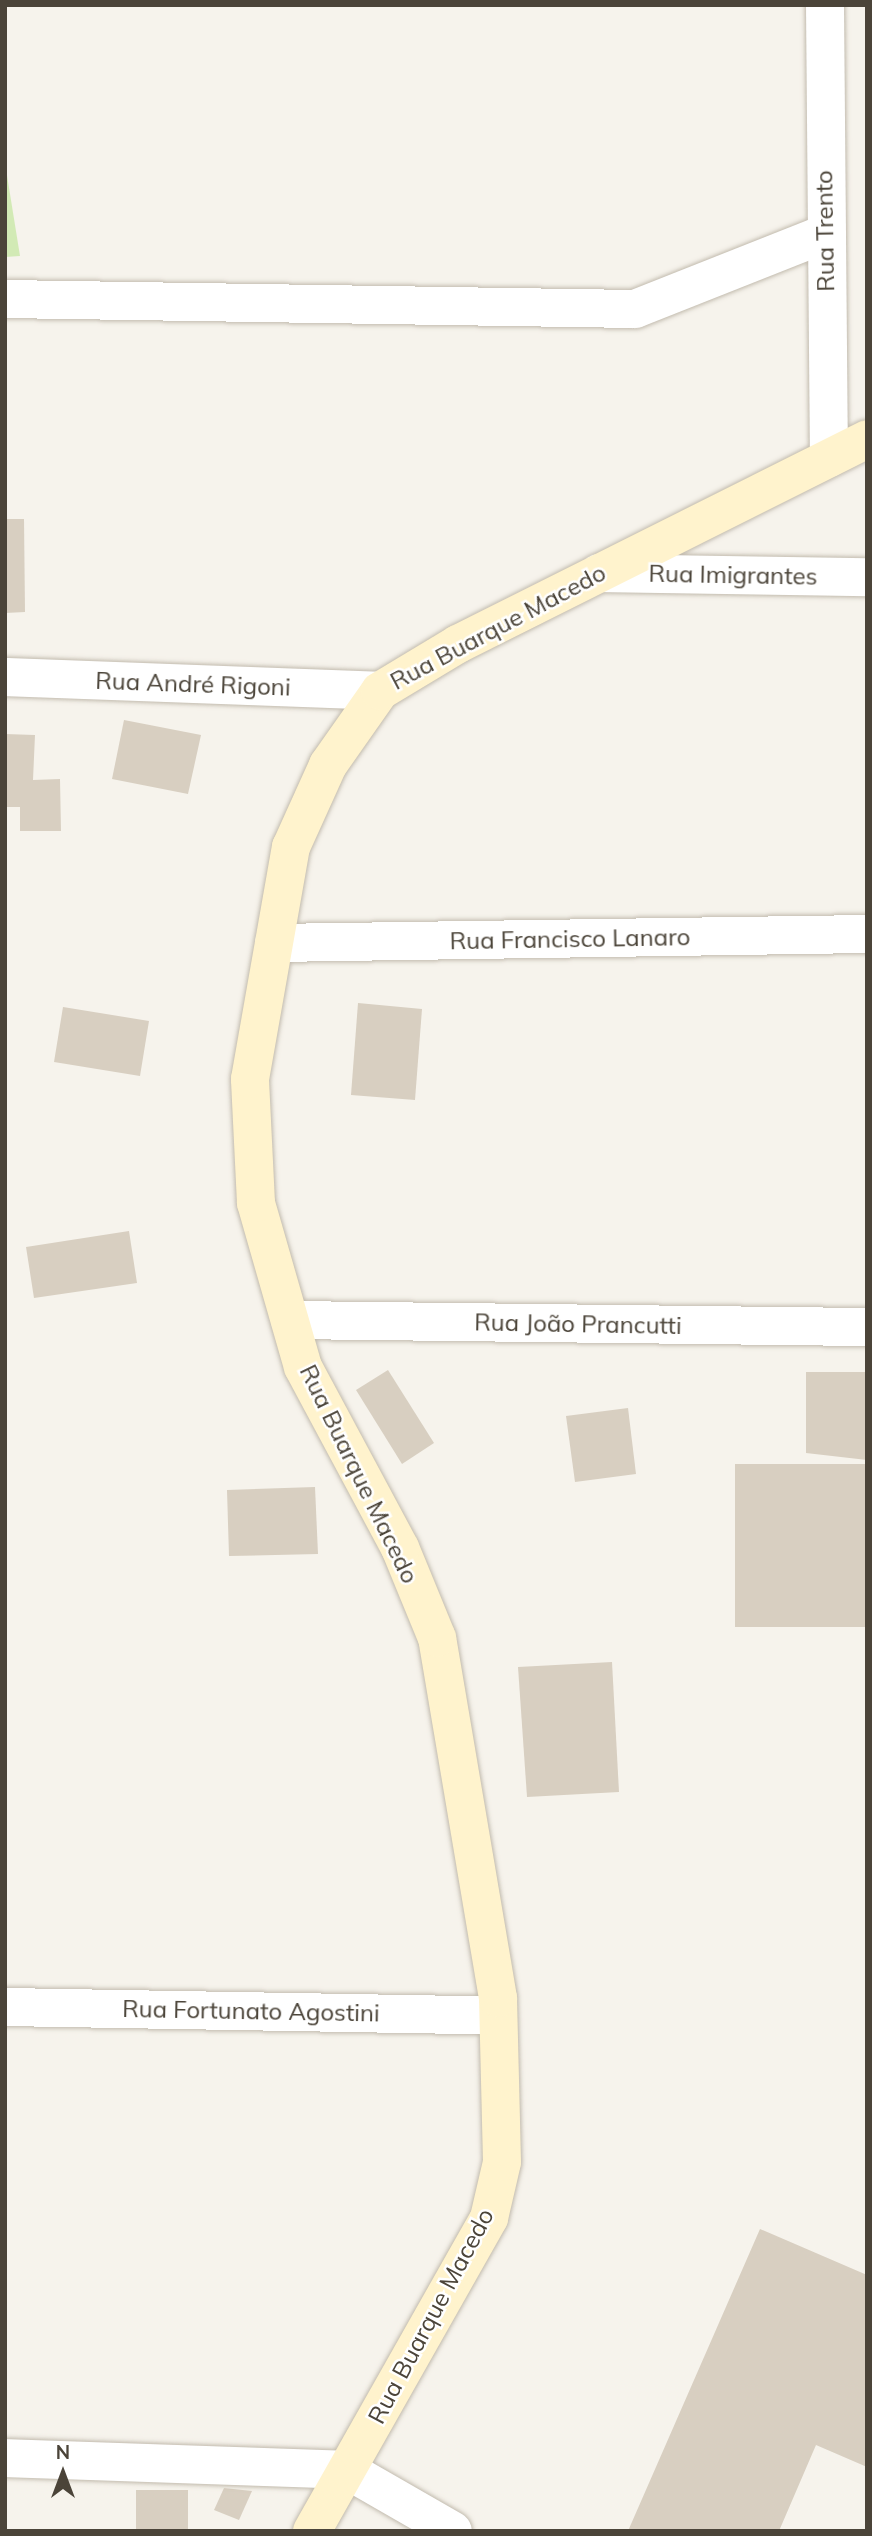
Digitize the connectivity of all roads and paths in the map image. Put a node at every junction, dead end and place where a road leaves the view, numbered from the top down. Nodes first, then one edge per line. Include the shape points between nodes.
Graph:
1 (825, 5) edge
2 (824, 234) junction
3 (5, 299) edge
4 (867, 439) edge
5 (829, 458) junction
6 (598, 573) junction
7 (867, 577) edge
8 (5, 677) edge
9 (380, 691) junction
10 (867, 934) edge
11 (274, 943) junction
12 (290, 1320) junction
13 (867, 1327) edge
14 (5, 2007) edge
15 (498, 2015) junction
16 (5, 2458) edge
17 (347, 2470) junction
18 (312, 2531) edge
19 (453, 2531) edge

1 - 2 street, Rua Trento
2 - 3 street via 635,309
2 - 5 street, Rua Trento
4 - 5 main road, Rua Buarque Macedo
5 - 6 main road, Rua Buarque Macedo
6 - 7 street, Rua Imigrantes
6 - 9 main road, Rua Buarque Macedo via 458,643
8 - 9 street, Rua André Rigoni
9 - 11 main road, Rua Buarque Macedo via 328,765 291,847
10 - 11 street, Rua Francisco Lanaro
11 - 12 main road, Rua Buarque Macedo via 250,1079 256,1203
12 - 13 street, Rua João Prancutti
12 - 15 main road, Rua Buarque Macedo via 303,1367 400,1549 437,1639
14 - 15 street, Rua Fortunato Agostini
15 - 17 main road, Rua Buarque Macedo via 502,2162 489,2218
16 - 17 street
17 - 18 main road, Rua Buarque Macedo
17 - 19 street

